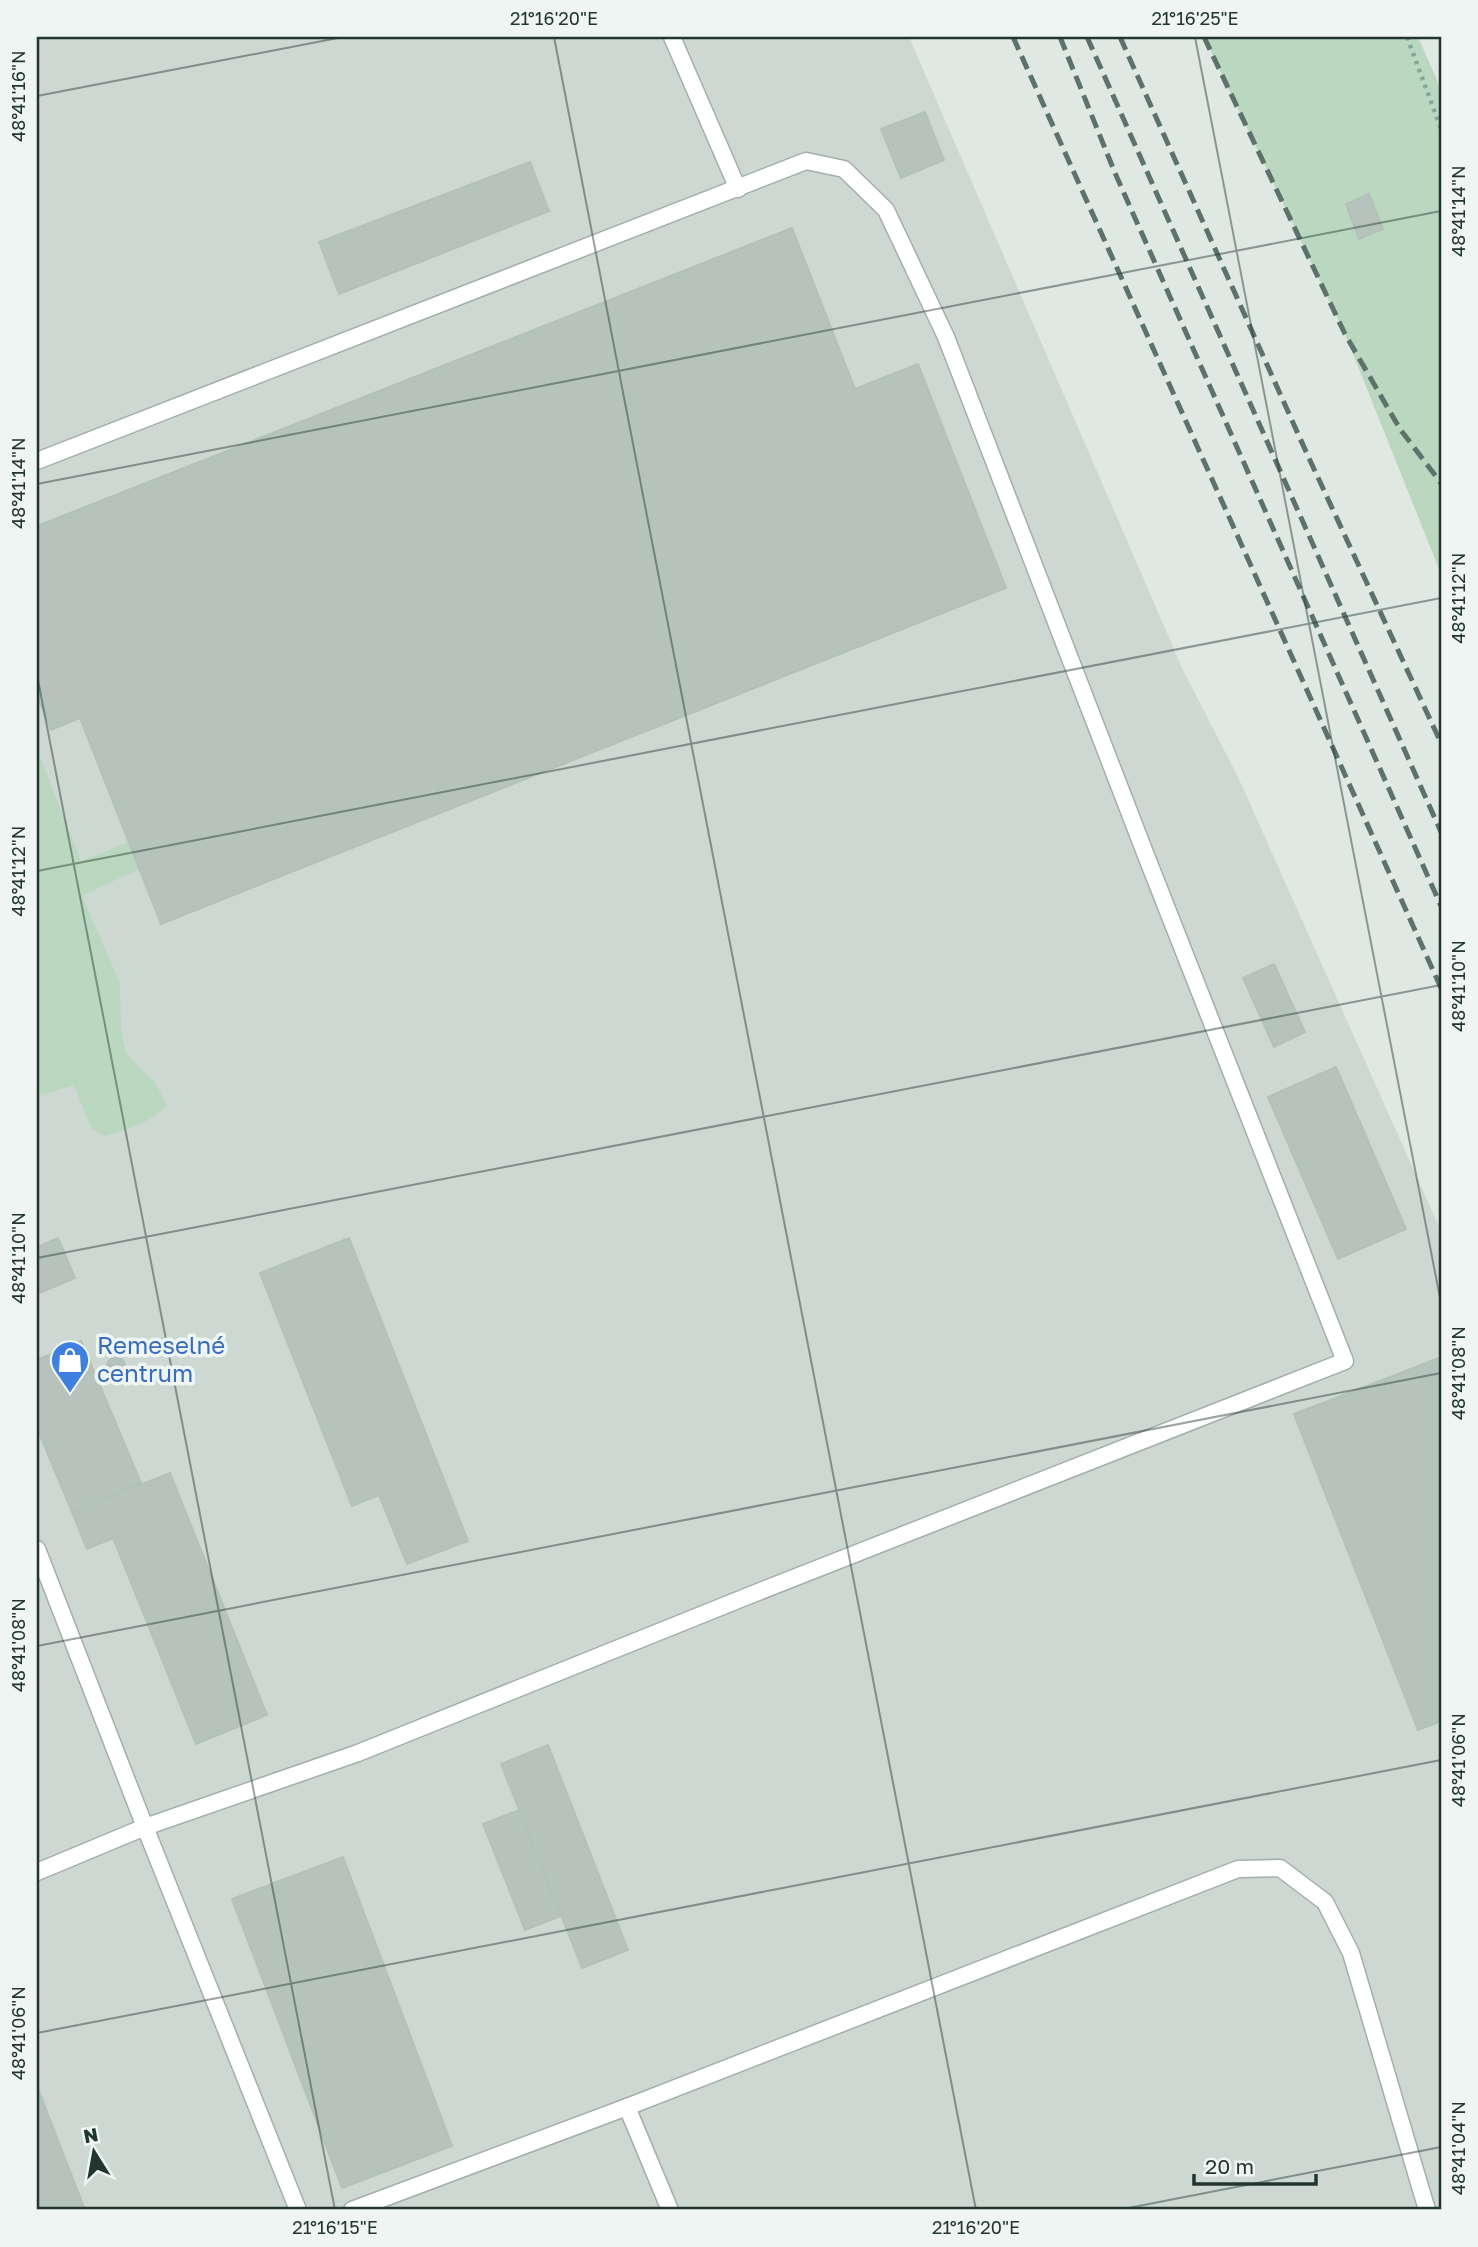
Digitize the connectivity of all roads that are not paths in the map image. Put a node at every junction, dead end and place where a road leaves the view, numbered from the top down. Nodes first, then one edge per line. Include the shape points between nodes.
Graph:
1 (672, 37) edge
2 (738, 188) junction
3 (37, 461) edge
4 (37, 1549) edge
5 (145, 1827) junction
6 (37, 1872) edge
7 (627, 2107) junction
8 (298, 2210) edge
9 (352, 2210) edge
10 (670, 2210) edge
11 (1427, 2210) edge

1 - 2 lane
2 - 3 lane
2 - 5 lane via 806,161 844,169 886,210 946,337 1345,1361 358,1753
4 - 5 lane
5 - 6 lane
5 - 8 lane
7 - 9 lane
7 - 10 lane
7 - 11 lane via 1238,1869 1280,1868 1325,1902 1350,1953

